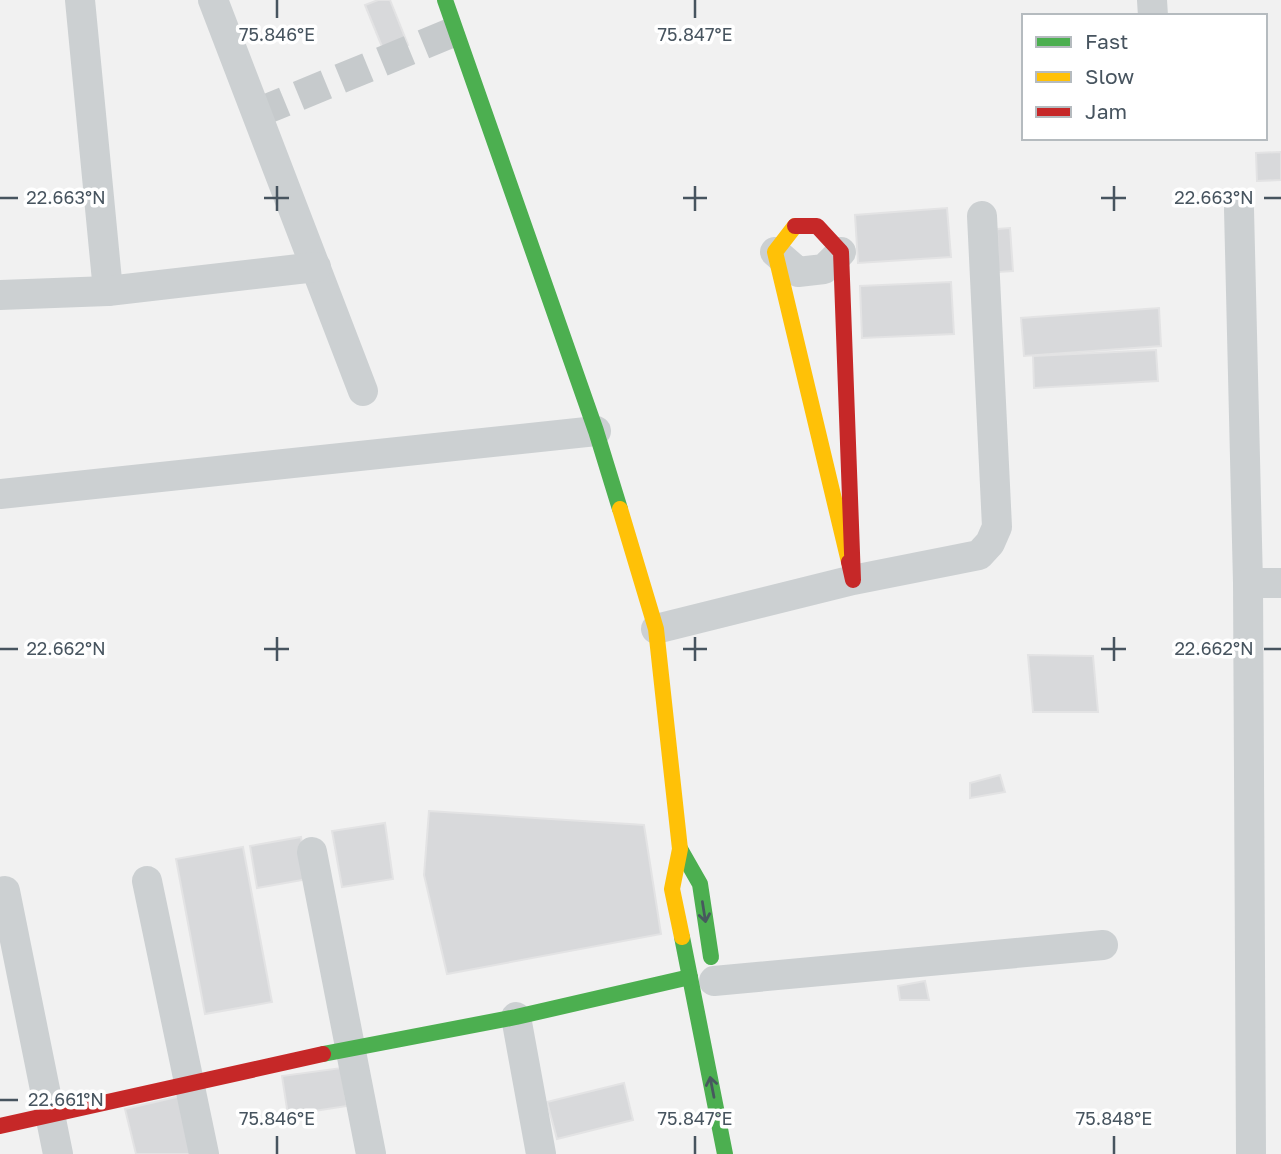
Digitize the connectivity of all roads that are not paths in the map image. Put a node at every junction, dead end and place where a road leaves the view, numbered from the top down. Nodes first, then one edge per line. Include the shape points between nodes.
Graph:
1 (80, 0) edge
2 (213, 0) edge
3 (449, 0) edge
4 (1239, 209) dead end
5 (982, 216) dead end
6 (775, 252) junction
7 (841, 252) junction
8 (316, 267) junction
9 (108, 291) junction
10 (0, 295) edge
11 (363, 391) dead end
12 (596, 431) junction
13 (0, 494) edge
14 (853, 580) junction
15 (1248, 583) junction
16 (1281, 583) edge
17 (656, 629) junction
18 (680, 849) junction
19 (312, 852) dead end
20 (147, 881) dead end
21 (5, 891) dead end
22 (1103, 945) dead end
23 (707, 984) junction
24 (516, 1017) junction
25 (352, 1048) junction
26 (190, 1085) junction
27 (51, 1116) junction
28 (0, 1126) edge
29 (58, 1154) edge
30 (204, 1154) edge
31 (372, 1154) edge
32 (541, 1154) edge
33 (725, 1154) edge
34 (1251, 1154) edge

1 - 9 street
2 - 8 street
3 - 12 street
4 - 15 street
5 - 14 street via 997,527 979,555
6 - 7 street via 798,272 824,269
6 - 7 street via 795,226 817,226
6 - 14 street
7 - 14 street
8 - 9 street
8 - 11 street
9 - 10 street
12 - 13 street
12 - 17 street
14 - 17 street
15 - 16 street
15 - 34 street
17 - 18 street
18 -> 23 street via 700,884
18 - 23 street via 672,889
19 - 25 street
20 - 26 street
21 - 27 street
22 - 23 street
23 - 24 street
33 -> 23 street
24 - 25 street
24 - 32 street
25 - 26 street
25 - 31 street
26 - 27 street
26 - 30 street
27 - 28 street
27 - 29 street

